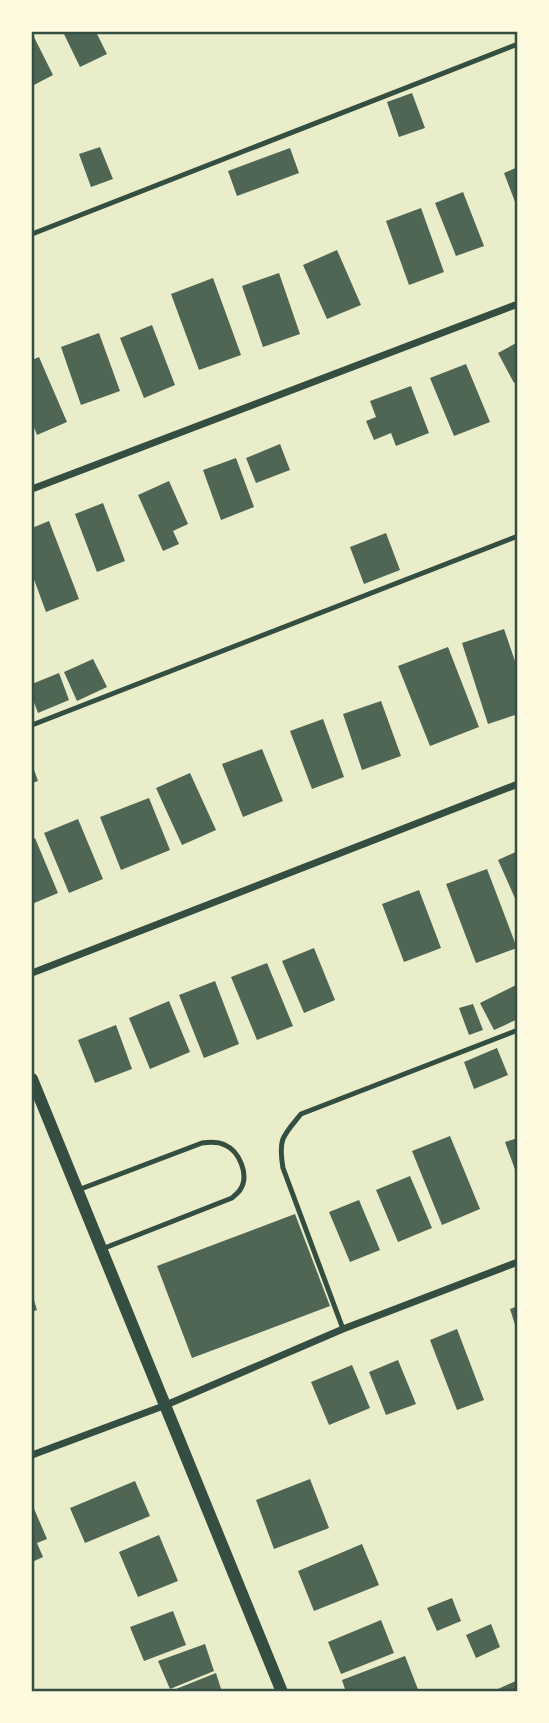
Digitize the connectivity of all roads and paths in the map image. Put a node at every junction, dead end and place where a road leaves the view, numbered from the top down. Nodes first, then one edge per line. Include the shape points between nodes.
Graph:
1 (517, 44) edge
2 (32, 234) edge
3 (517, 304) edge
4 (32, 489) edge
5 (517, 536) edge
6 (32, 725) edge
7 (517, 784) edge
8 (32, 973) edge
9 (517, 1030) edge
10 (32, 1079) edge
11 (78, 1191) junction
12 (102, 1250) junction
13 (517, 1262) edge
14 (344, 1329) junction
15 (166, 1405) junction
16 (32, 1455) edge
17 (282, 1692) edge

1 - 2 lane
3 - 4 street
5 - 6 lane
7 - 8 street
9 - 14 lane via 301,1114 285,1134 280,1149 283,1168
10 - 11 street
11 - 12 street
11 - 12 lane via 202,1143 225,1145 243,1168 240,1190 232,1198
12 - 15 street
13 - 14 street
14 - 15 street
15 - 16 street
15 - 17 street

